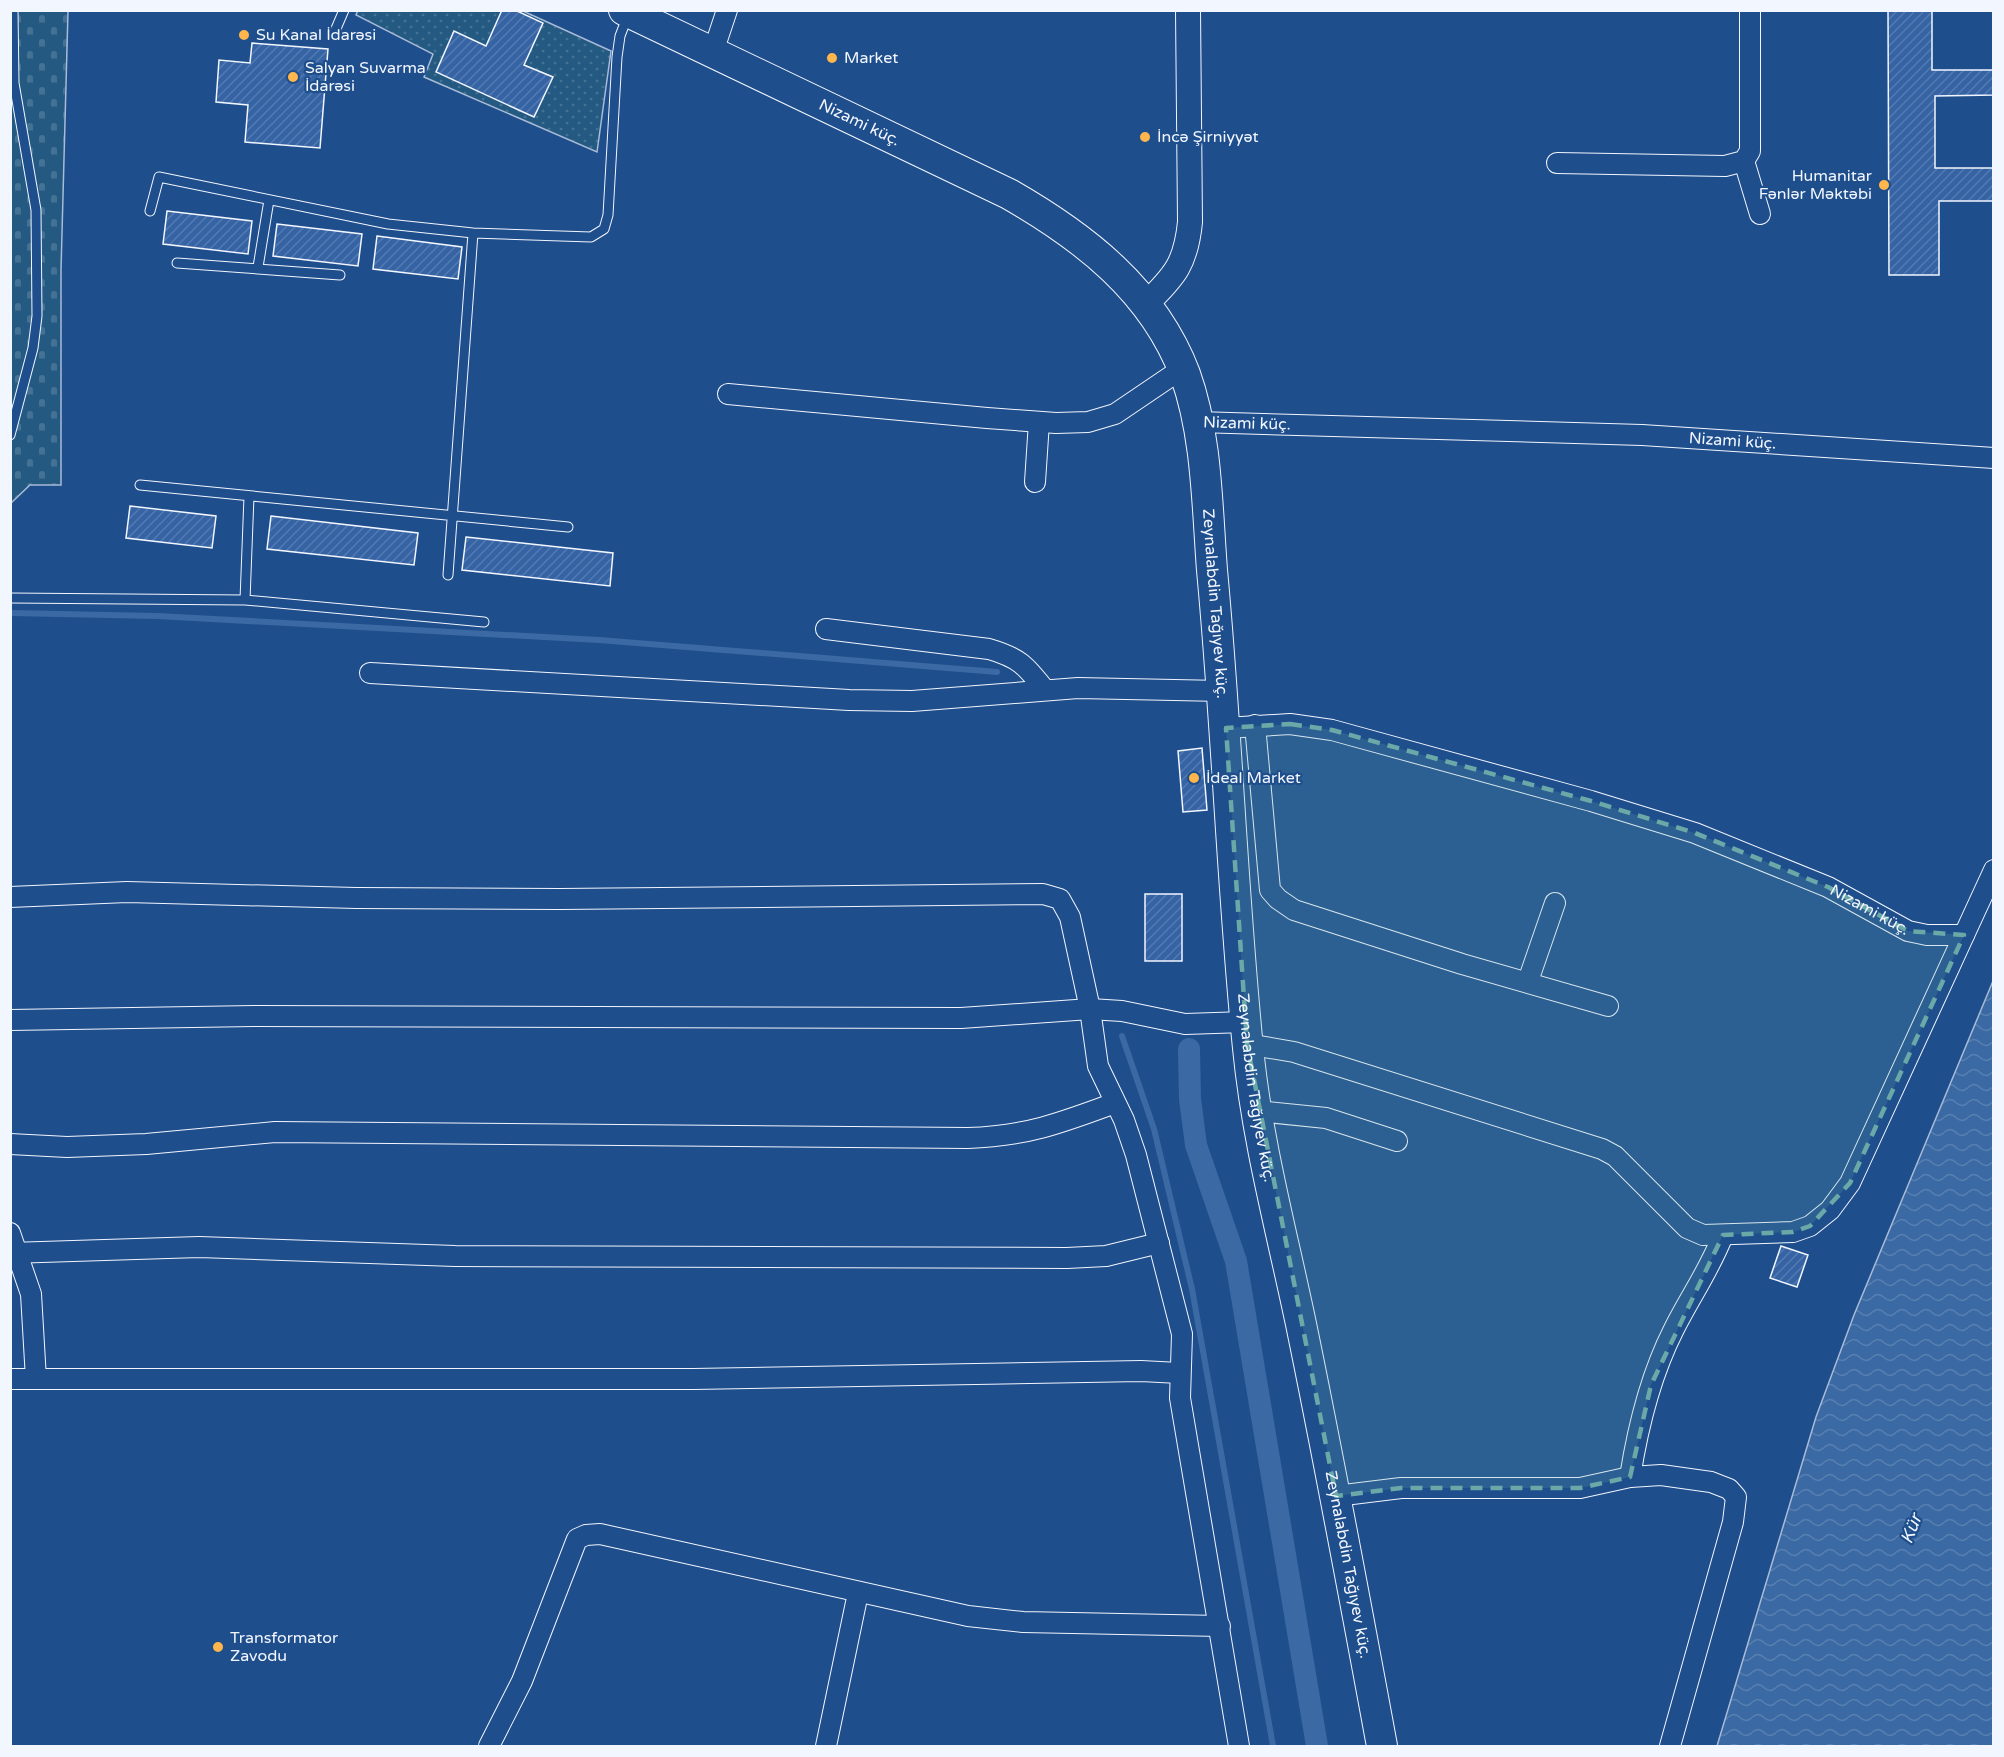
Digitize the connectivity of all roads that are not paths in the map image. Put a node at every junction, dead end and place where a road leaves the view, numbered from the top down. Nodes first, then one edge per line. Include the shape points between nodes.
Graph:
1 (13, 10) edge
2 (344, 10) edge
3 (727, 10) edge
4 (1188, 10) edge
5 (1750, 10) edge
6 (626, 12) edge
7 (335, 31) dead end
8 (713, 52) junction
9 (1744, 161) junction
10 (1557, 162) dead end
11 (269, 200) junction
12 (150, 211) dead end
13 (1760, 214) dead end
14 (473, 233) junction
15 (177, 262) dead end
16 (258, 267) junction
17 (340, 275) dead end
18 (1146, 304) junction
19 (1183, 368) junction
20 (728, 394) dead end
21 (1039, 422) junction
22 (1197, 422) junction
23 (10, 435) edge
24 (1994, 458) edge
25 (1035, 482) dead end
26 (140, 485) dead end
27 (249, 496) junction
28 (453, 516) junction
29 (568, 527) dead end
30 (448, 574) dead end
31 (10, 598) edge
32 (244, 600) junction
33 (484, 622) dead end
34 (826, 628) dead end
35 (370, 673) dead end
36 (1045, 690) junction
37 (1222, 691) junction
38 (1255, 725) junction
39 (1226, 728) junction
40 (1994, 870) edge
41 (10, 897) edge
42 (1555, 903) dead end
43 (1964, 935) junction
44 (1528, 981) junction
45 (1608, 1006) dead end
46 (1090, 1009) junction
47 (10, 1020) edge
48 (1246, 1033) junction
49 (1115, 1103) junction
50 (1257, 1111) junction
51 (1397, 1141) dead end
52 (10, 1144) edge
53 (10, 1233) edge
54 (1723, 1235) junction
55 (1159, 1244) junction
56 (14, 1253) edge
57 (1179, 1373) junction
58 (10, 1379) edge
59 (36, 1379) junction
60 (1629, 1477) junction
61 (1336, 1496) junction
62 (858, 1593) junction
63 (1220, 1626) junction
64 (489, 1746) edge
65 (826, 1746) edge
66 (1239, 1746) edge
67 (1382, 1746) edge
68 (1671, 1746) edge

1 - 23 lane via 14,83 36,210 37,316 33,348
2 - 7 lane
3 - 8 street
4 - 18 street via 1188,245 1172,279
5 - 9 street via 1750,151
6 - 8 main road, Nizami küç.
6 - 14 lane via 617,57 604,229 591,237
8 - 18 main road, Nizami küç. via 1010,194 1047,216 1107,262
9 - 10 street via 1725,166
9 - 13 street
11 - 12 lane via 159,177
11 - 14 lane via 355,219
11 - 16 lane
14 - 28 lane
15 - 16 lane
16 - 17 lane
18 - 19 main road, Nizami küç.
19 - 21 street via 1115,414 1088,422
19 - 22 main road, Nizami küç.
20 - 21 street
21 - 25 street
22 - 24 street, Nizami küç. via 1642,435
22 - 37 main road, Zeynalabdin Tağıyev küç.
26 - 27 lane
27 - 28 lane
27 - 32 lane
28 - 29 lane
28 - 30 lane
31 - 32 lane
32 - 33 lane
34 - 36 street via 1008,654 1023,662
35 - 36 street via 849,700 912,701
36 - 37 street
37 - 39 main road, Zeynalabdin Tağıyev küç.
38 - 39 street, Nizami küç.
38 - 43 street, Nizami küç. via 1290,724 1332,730 1591,801 1695,833 1828,886 1908,931
38 - 44 street via 1270,890 1278,899 1305,913
39 - 48 main road, Zeynalabdin Tağıyev küç.
40 - 43 street
41 - 46 street via 127,892 526,899 1043,894 1060,899 1070,917
42 - 44 street
43 - 54 street via 1850,1183 1830,1210 1810,1226 1793,1232
44 - 45 street
46 - 47 street via 961,1018 254,1016
46 - 48 street
46 - 49 street via 1098,1066
48 - 50 main road, Zeynalabdin Tağıyev küç.
48 - 54 street via 1294,1052 1602,1149 1615,1156 1687,1228 1703,1235
49 - 52 street via 1041,1130 1003,1137 275,1132 146,1144
49 - 55 street via 1136,1155
50 - 51 street via 1326,1118
50 - 61 main road, Zeynalabdin Tağıyev küç.
53 - 56 street
54 - 60 street via 1713,1263 1674,1329 1651,1385
55 - 56 street via 1106,1256 1067,1258 455,1256 199,1247
55 - 57 street via 1182,1334
56 - 59 street via 31,1294
57 - 59 street via 693,1379
57 - 63 street via 1180,1398
58 - 59 street
60 - 61 street via 1580,1488 1401,1488
60 - 68 street via 1661,1475 1711,1482 1729,1489 1736,1497 1733,1522
61 - 67 main road, Zeynalabdin Tağıyev küç.
62 - 63 street via 968,1616 1023,1622
62 - 64 street via 586,1534 577,1539 526,1672
62 - 65 street
63 - 66 street

